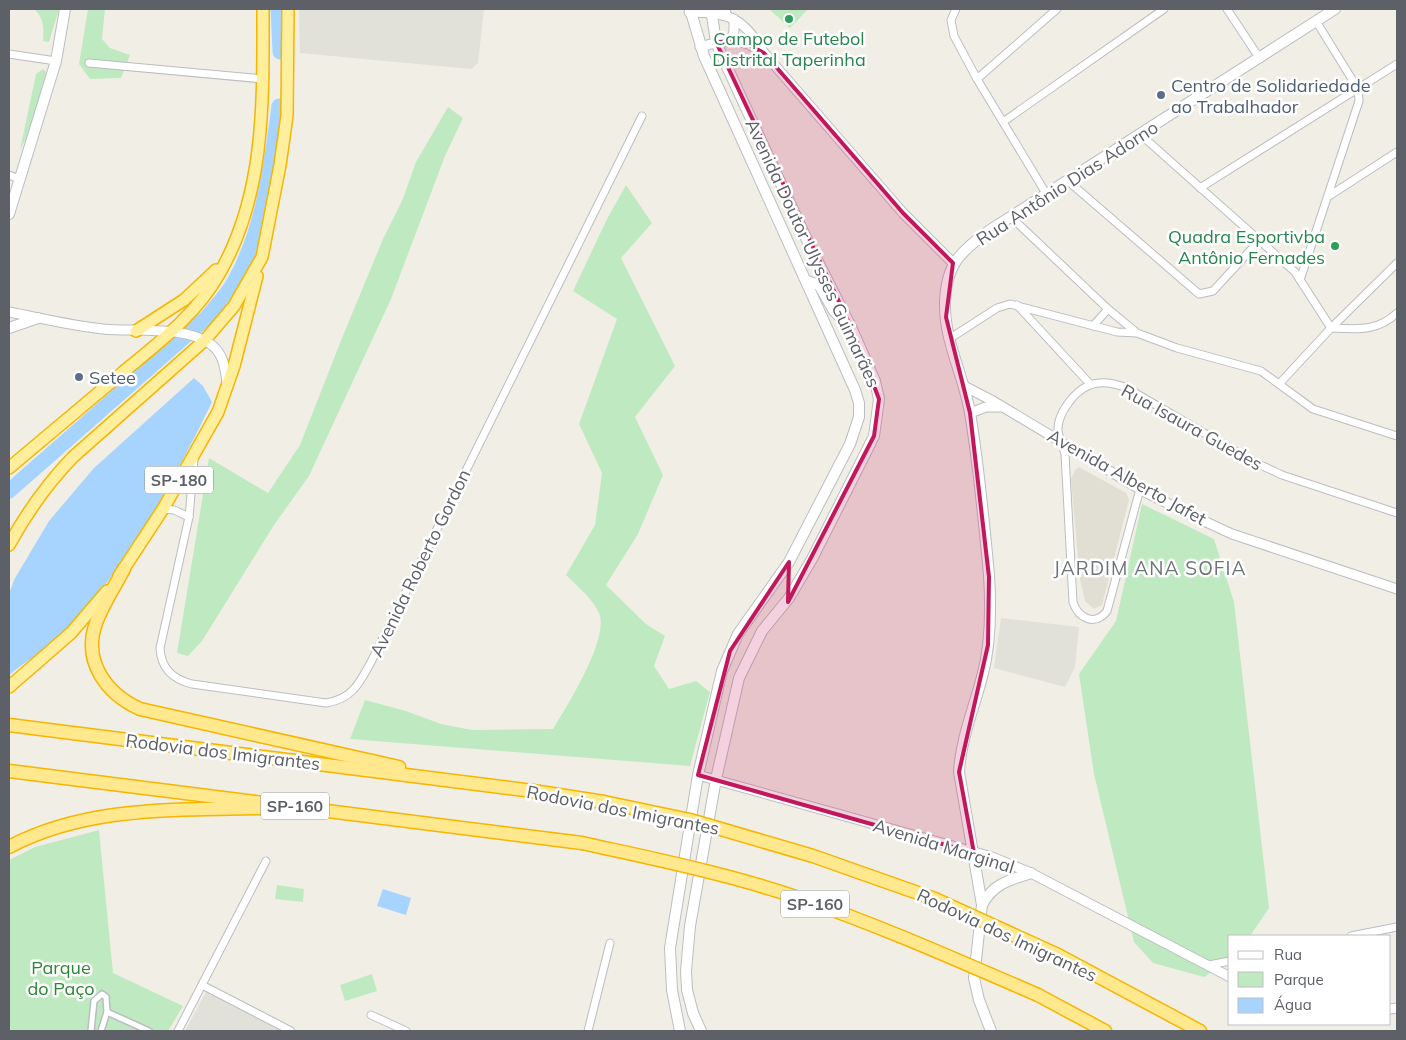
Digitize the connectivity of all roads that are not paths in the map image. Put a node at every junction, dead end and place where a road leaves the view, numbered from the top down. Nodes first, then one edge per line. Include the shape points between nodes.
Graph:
1 (65, 9) edge
2 (263, 9) edge
3 (288, 9) edge
4 (956, 9) edge
5 (1057, 9) edge
6 (1164, 9) edge
7 (1227, 9) edge
8 (1335, 9) edge
9 (690, 10) edge
10 (711, 10) edge
11 (728, 14) edge
12 (1316, 21) junction
13 (731, 41) junction
14 (716, 42) junction
15 (700, 47) junction
16 (764, 53) junction
17 (9, 54) edge
18 (1260, 59) junction
19 (56, 61) junction
20 (88, 63) dead end
21 (1397, 64) edge
22 (263, 79) junction
23 (977, 79) junction
24 (1358, 89) junction
25 (642, 116) dead end
26 (1003, 122) junction
27 (1140, 135) junction
28 (1397, 152) edge
29 (9, 175) edge
30 (20, 179) junction
31 (1068, 181) junction
32 (1200, 188) junction
33 (1046, 194) junction
34 (1328, 197) junction
35 (9, 214) edge
36 (1011, 217) junction
37 (1259, 241) junction
38 (262, 257) junction
39 (228, 258) junction
40 (953, 263) junction
41 (1397, 263) edge
42 (1300, 280) junction
43 (807, 281) junction
44 (1017, 305) junction
45 (1108, 309) junction
46 (9, 312) edge
47 (1397, 312) edge
48 (38, 318) junction
49 (1093, 326) junction
50 (9, 328) edge
51 (851, 328) junction
52 (1331, 328) junction
53 (136, 331) junction
54 (173, 333) junction
55 (1137, 333) junction
56 (203, 339) junction
57 (949, 339) junction
58 (1280, 383) junction
59 (1090, 384) junction
60 (964, 386) junction
61 (228, 389) junction
62 (1001, 407) junction
63 (970, 413) junction
64 (1397, 436) edge
65 (1062, 442) junction
66 (194, 456) junction
67 (9, 468) edge
68 (1140, 489) junction
69 (163, 509) junction
70 (1397, 513) edge
71 (189, 517) junction
72 (9, 545) edge
73 (789, 562) junction
74 (124, 569) junction
75 (1397, 589) edge
76 (772, 618) junction
77 (746, 622) junction
78 (739, 678) junction
79 (9, 687) edge
80 (9, 725) edge
81 (9, 771) edge
82 (698, 775) junction
83 (716, 779) junction
84 (475, 784) junction
85 (305, 807) junction
86 (9, 847) edge
87 (974, 853) junction
88 (266, 861) dead end
89 (1031, 873) junction
90 (982, 905) junction
91 (1397, 927) edge
92 (1356, 935) edge
93 (610, 944) dead end
94 (1228, 961) edge
95 (1209, 965) junction
96 (1228, 976) edge
97 (202, 985) junction
98 (107, 1012) junction
99 (371, 1014) dead end
100 (91, 1031) edge
101 (101, 1031) edge
102 (145, 1031) edge
103 (178, 1031) edge
104 (291, 1031) edge
105 (406, 1031) edge
106 (588, 1031) edge
107 (682, 1031) edge
108 (701, 1031) edge
109 (991, 1031) edge
110 (1106, 1031) edge
111 (1200, 1031) edge

1 - 19 main road
2 - 22 highway
3 - 38 highway via 287,116
4 - 23 street via 951,28
5 - 23 street
6 - 26 street
7 - 18 street
8 - 12 main road, Rua Antônio Dias Adorno
9 - 10 street
9 - 15 main road, Avenida Doutor Ulysses Guimarães
10 - 11 street
10 - 14 main road, Avenida Doutor Ulysses Guimarães
11 - 13 street via 734,31
11 - 16 street via 752,33
12 - 18 main road, Rua Antônio Dias Adorno
12 - 24 street
13 - 14 street
13 - 16 street via 748,42
14 - 15 street
14 - 51 main road, Avenida Doutor Ulysses Guimarães via 812,252
15 - 43 main road, Avenida Doutor Ulysses Guimarães
16 - 40 street via 904,213
17 - 19 street
18 - 27 main road, Rua Antônio Dias Adorno
19 - 30 main road
20 - 22 street
21 - 24 street
22 - 39 highway via 258,154 250,192
23 - 26 street
24 - 32 street
24 - 34 street via 1357,110
25 - 71 street, Avenida Roberto Gordon via 375,654 352,692 335,702 304,701 186,682 172,676 160,659 160,648
26 - 33 street
27 - 31 main road, Rua Antônio Dias Adorno
27 - 32 street
28 - 34 street
29 - 30 street
30 - 35 main road
31 - 33 main road, Rua Antônio Dias Adorno
31 - 37 street via 1199,294 1213,291
32 - 37 street
33 - 36 main road, Rua Antônio Dias Adorno
34 - 42 street
36 - 40 main road, Rua Antônio Dias Adorno via 965,249
36 - 45 street
37 - 42 street
38 - 56 highway via 234,306
38 - 61 highway
39 - 53 highway via 184,300
39 - 54 highway via 208,292
40 - 57 main road via 945,303
41 - 52 street
42 - 52 street
43 - 51 main road via 819,285 834,312
43 - 73 main road, Avenida Doutor Ulysses Guimarães via 855,390 859,416 850,444
44 - 49 street
44 - 57 street via 997,308
44 - 59 street
45 - 49 street
45 - 55 street
46 - 48 street
47 - 52 street via 1372,329
48 - 50 main road
48 - 53 street
49 - 55 street
51 - 76 main road, Avenida Doutor Ulysses Guimarães via 878,390 874,436 812,559
52 - 58 street
53 - 54 street
54 - 56 street
54 - 67 highway
55 - 58 street via 1177,348 1261,371
56 - 61 street via 216,348 222,359
56 - 72 highway via 54,477
57 - 60 main road
58 - 64 street via 1313,409
59 - 65 street via 1064,410 1058,432
59 - 70 street, Rua Isaura Guedes via 1125,387 1282,475
60 - 62 street, Avenida Alberto Jafet
60 - 63 main road
61 - 66 highway, SP-180
62 - 63 street via 986,407
62 - 65 street, Avenida Alberto Jafet
63 - 87 main road via 989,584 988,645 960,753 959,772
65 - 68 street, Avenida Alberto Jafet
65 - 68 street via 1073,602 1079,615 1087,620 1099,618 1107,611
66 - 69 highway, SP-180
66 - 71 street, Avenida Roberto Gordon
68 - 75 street, Avenida Alberto Jafet via 1232,534
69 - 71 street
69 - 74 highway, SP-180
73 - 76 main road via 783,584 762,610 763,616
73 - 77 main road, Avenida Doutor Ulysses Guimarães
74 - 79 highway, SP-180 via 71,633
74 - 84 highway via 96,624 92,650 95,666 103,681 125,702 140,709
76 - 78 main road, Avenida Doutor Ulysses Guimarães via 752,649
77 - 78 main road via 754,622 758,628 740,666
77 - 82 main road, Avenida Doutor Ulysses Guimarães via 722,671
78 - 83 main road, Avenida Doutor Ulysses Guimarães
80 - 84 highway, Rodovia dos Imigrantes / SP-160
81 - 85 highway, SP-160
82 - 83 street, Avenida Marginal
82 - 107 main road, Avenida Doutor Ulysses Guimarães via 670,948 672,990
83 - 87 street, Avenida Marginal
83 - 108 main road, Avenida Doutor Ulysses Guimarães via 690,926 686,971 687,990
84 - 111 highway, Rodovia dos Imigrantes / SP-160, bridge via 604,802 690,820 813,856 935,899 1058,955
85 - 86 highway via 111,814 44,831
85 - 110 highway, SP-160, bridge via 582,843 675,864 798,898 916,942 1038,995
87 - 89 street, Avenida Marginal
87 - 90 main road
88 - 97 street
89 - 90 main road via 997,885
89 - 95 street, Avenida Marginal
90 - 109 main road via 974,978
91 - 92 street
93 - 106 street
94 - 95 street
95 - 96 street, Avenida Marginal
97 - 103 street
97 - 104 street
98 - 100 street via 106,997 102,994 94,1001
98 - 101 street
98 - 102 street
99 - 105 street

